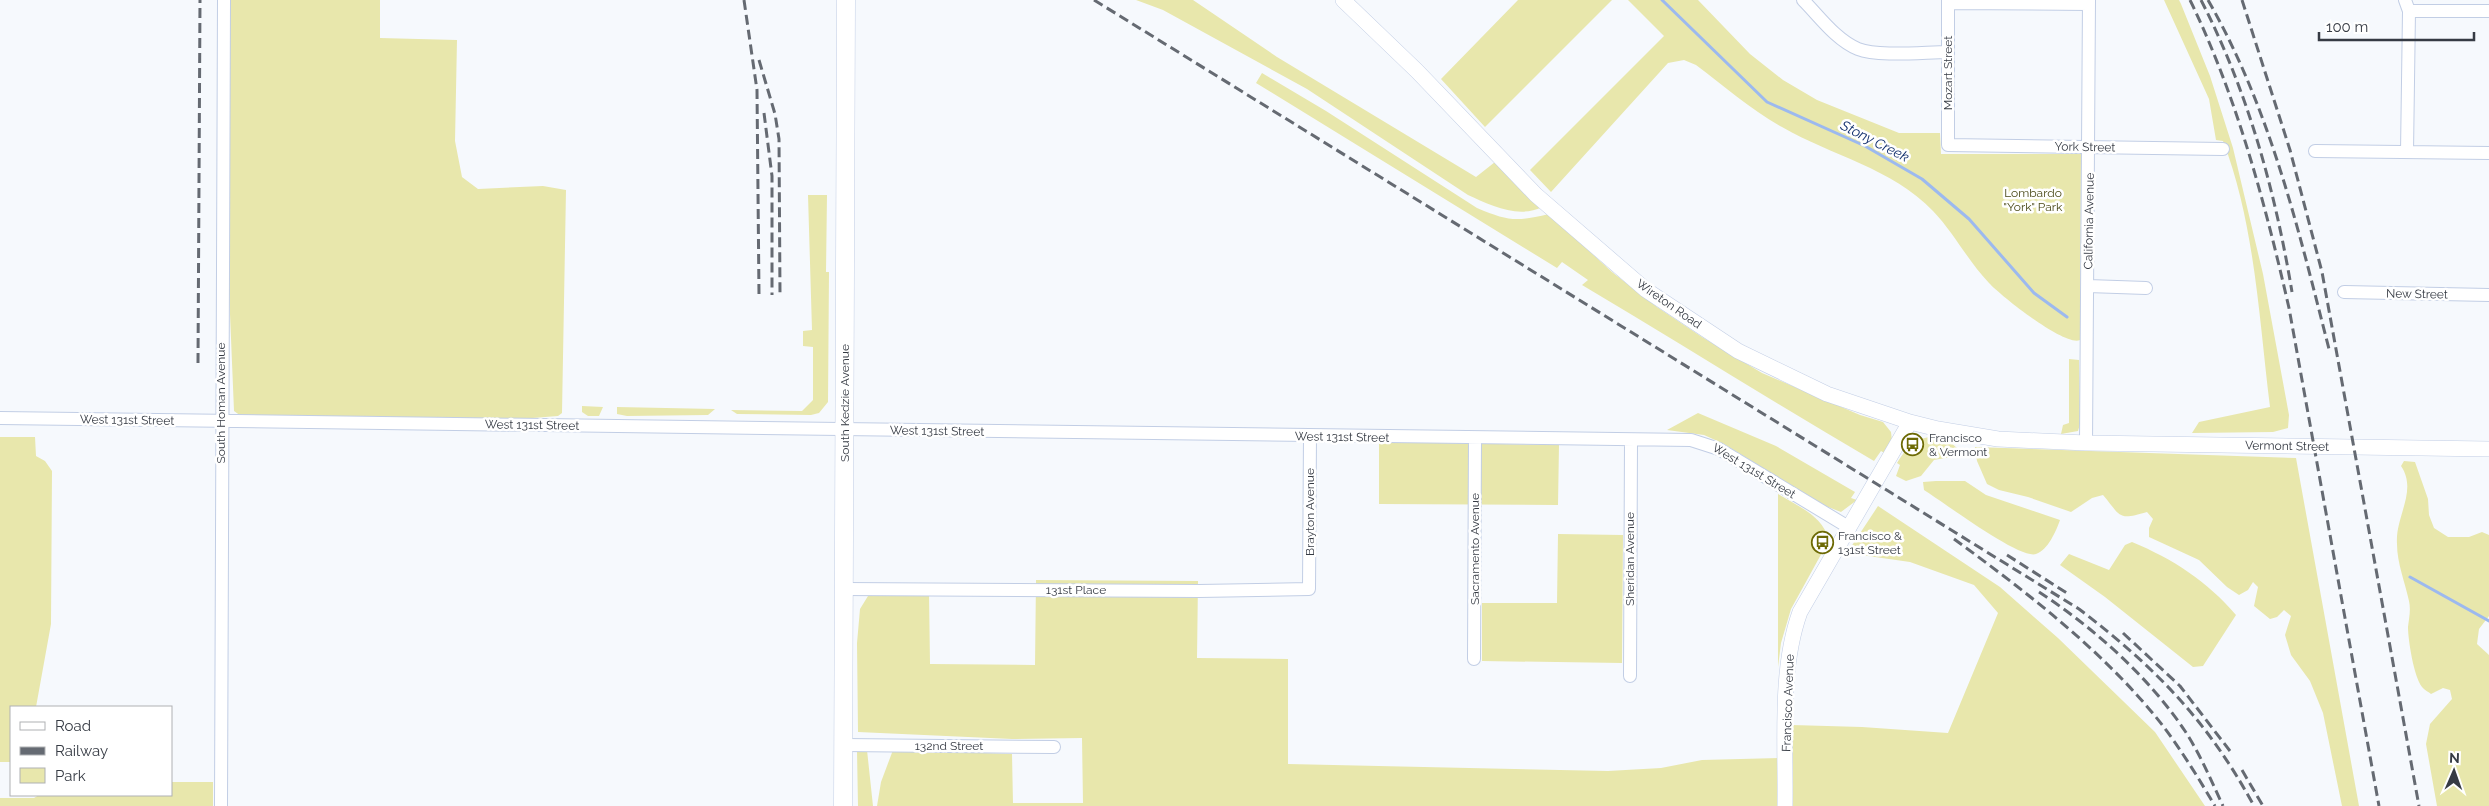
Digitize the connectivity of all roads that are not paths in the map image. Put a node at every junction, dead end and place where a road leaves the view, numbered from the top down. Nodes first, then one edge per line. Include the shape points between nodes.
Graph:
1 (224, 0) edge
2 (846, 0) edge
3 (1343, 0) edge
4 (1803, 0) edge
5 (1948, 2) edge
6 (2089, 2) edge
7 (2407, 5) edge
8 (2489, 11) edge
9 (1948, 52) junction
10 (1948, 146) joint
11 (2090, 147) junction
12 (2223, 149) dead end
13 (2315, 151) dead end
14 (2407, 152) junction
15 (2489, 152) edge
16 (2088, 286) junction
17 (2146, 288) dead end
18 (2344, 292) dead end
19 (2489, 295) edge
20 (0, 418) edge
21 (221, 421) junction
22 (1910, 422) junction
23 (845, 429) junction
24 (1310, 436) junction
25 (1475, 438) junction
26 (1631, 441) junction
27 (2086, 442) junction
28 (2489, 449) edge
29 (1850, 528) junction
30 (844, 589) junction
31 (1309, 589) joint
32 (1474, 659) dead end
33 (1630, 676) dead end
34 (844, 745) junction
35 (1054, 747) dead end
36 (221, 806) edge
37 (843, 806) edge
38 (1785, 806) edge

1 - 21 street, South Homan Avenue
2 - 23 main road, South Kedzie Avenue
3 - 22 street, Wireton Road via 1417,71 1536,195 1646,290 1738,352 1857,405
4 - 9 street via 1838,36 1858,49
5 - 6 street
5 - 9 street, Mozart Street
6 - 11 street, California Avenue
7 - 8 street
7 - 14 street
9 - 10 street, Mozart Street
10 - 11 street, York Street
11 - 12 street, York Street
11 - 16 street, California Avenue
13 - 14 street
14 - 15 street
16 - 17 street
16 - 27 street, California Avenue
18 - 19 street, New Street
20 - 21 street, West 131st Street
21 - 23 street, West 131st Street
21 - 36 street, South Homan Avenue
22 - 27 street, Wireton Road via 1998,439
22 - 29 street, Francisco Avenue
23 - 24 street, West 131st Street
23 - 30 main road, South Kedzie Avenue
24 - 25 street, West 131st Street
24 - 31 street, Brayton Avenue
25 - 26 street, West 131st Street
25 - 32 street, Sacramento Avenue
26 - 29 street, West 131st Street via 1691,440 1707,443
26 - 33 street, Sheridan Avenue
27 - 28 street, Vermont Street
29 - 38 street, Francisco Avenue via 1800,612 1791,636 1787,668
30 - 31 street, 131st Place
30 - 34 main road, South Kedzie Avenue
34 - 35 street, 132nd Street
34 - 37 main road, South Kedzie Avenue

